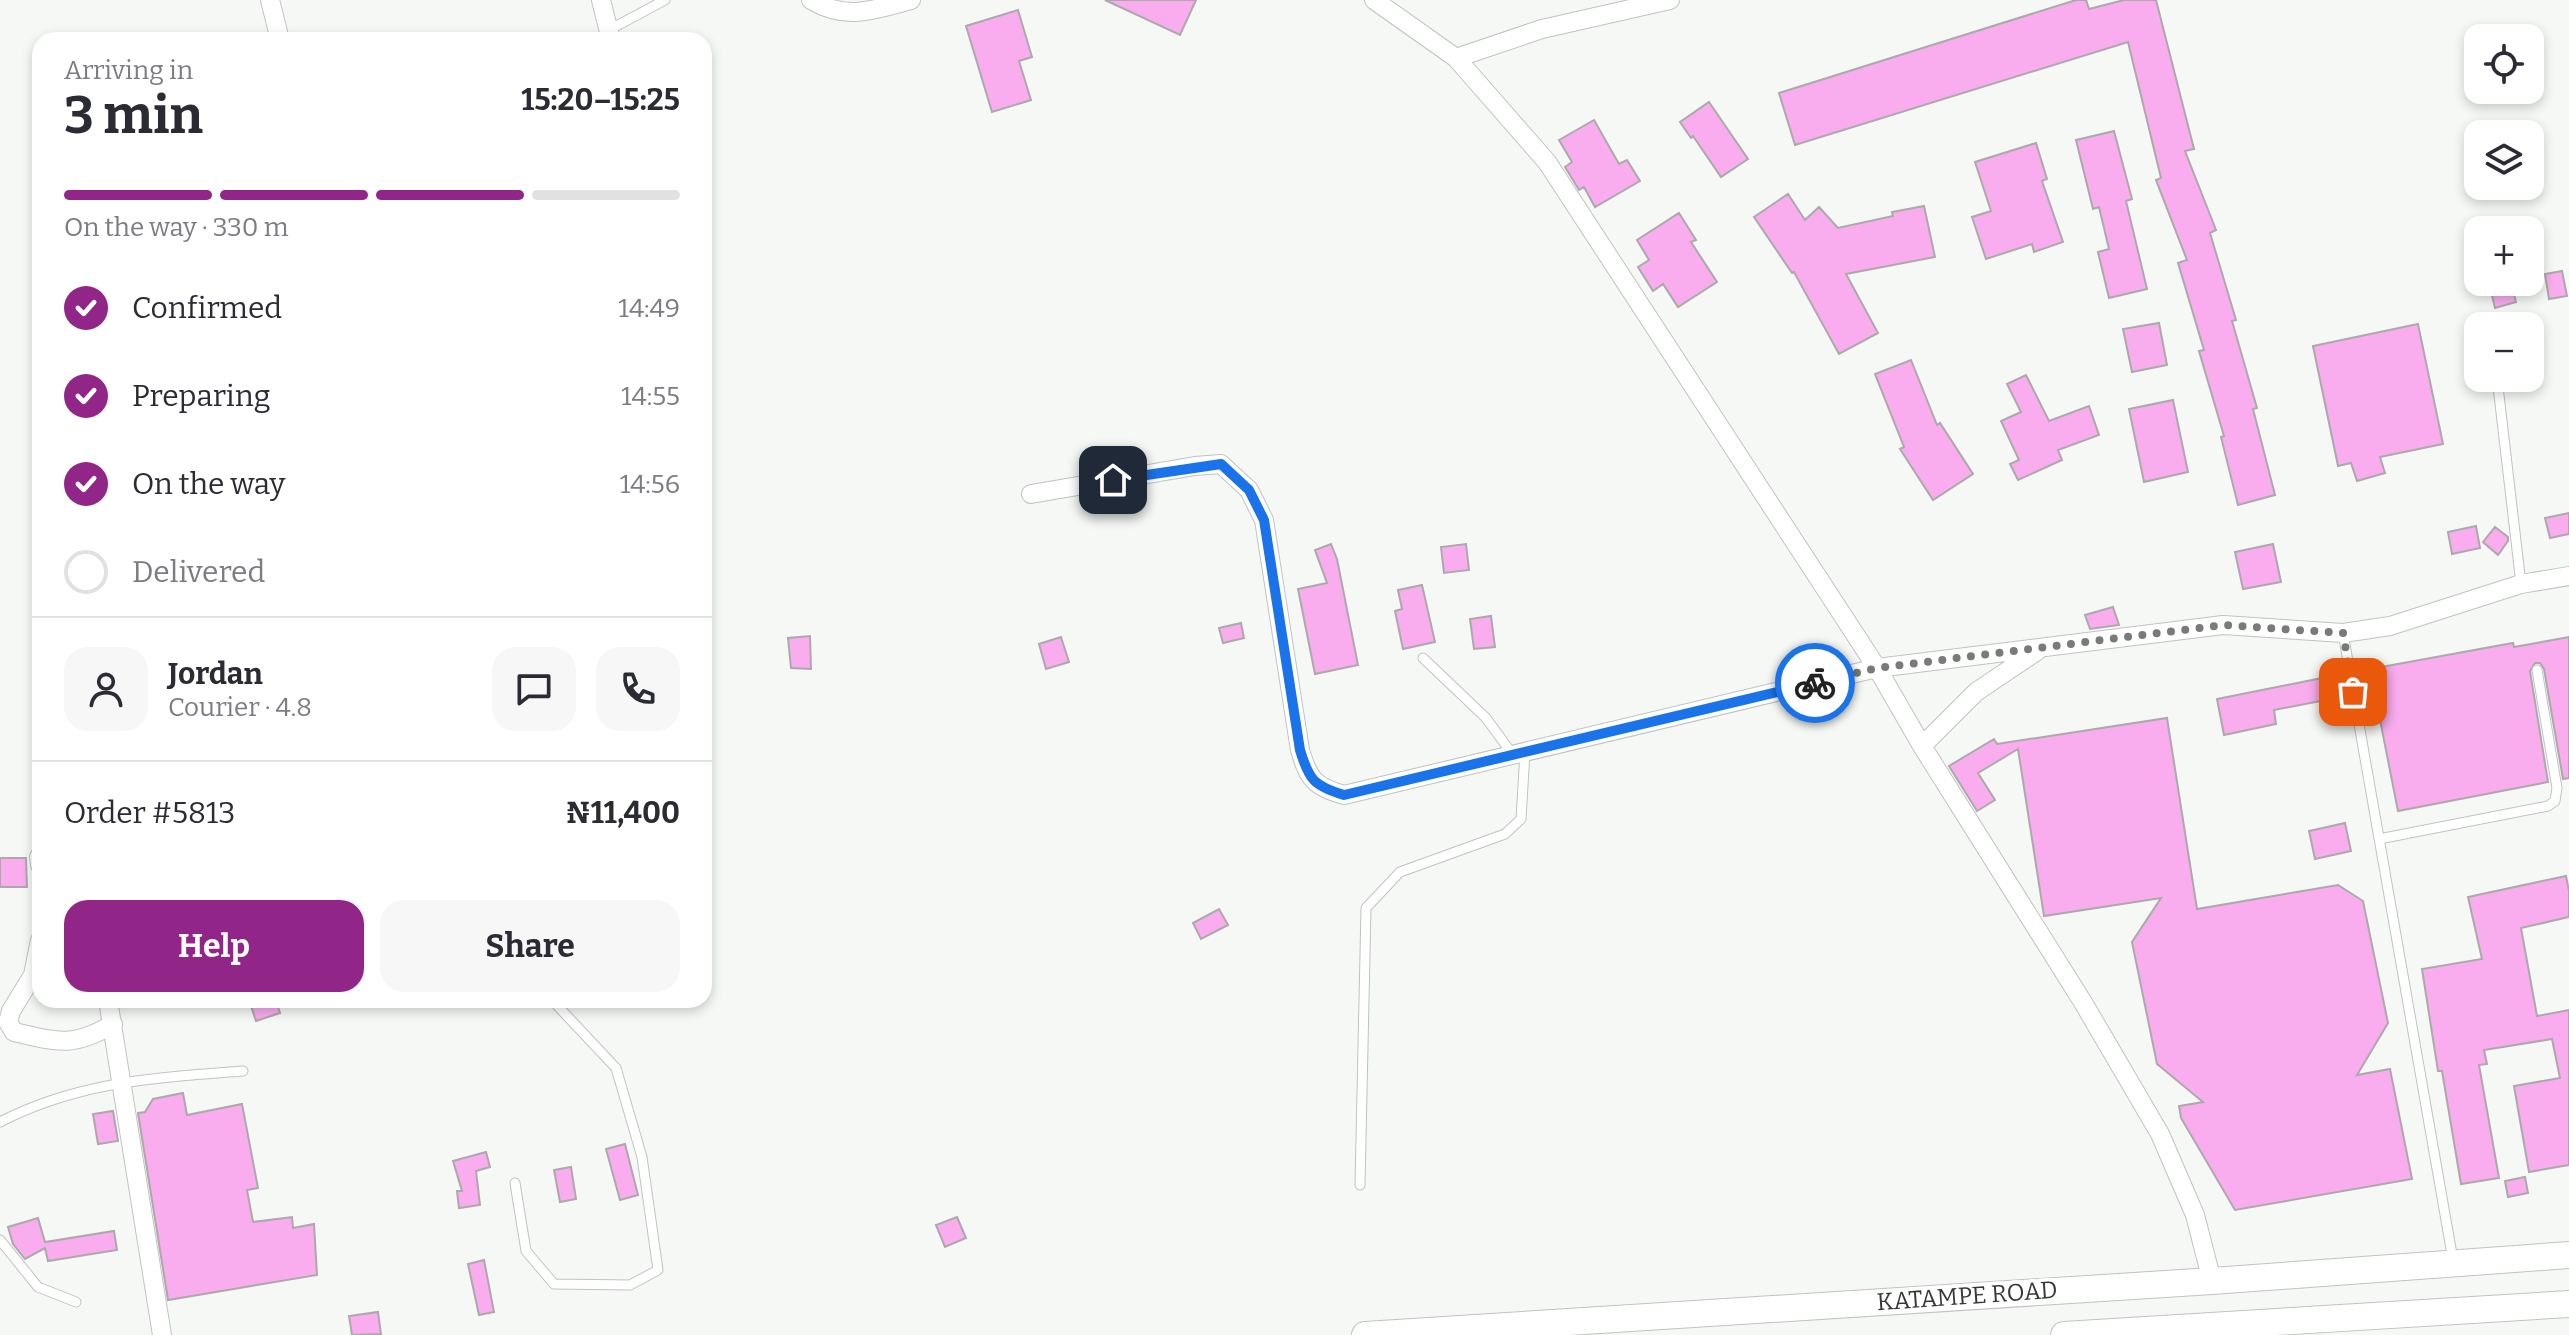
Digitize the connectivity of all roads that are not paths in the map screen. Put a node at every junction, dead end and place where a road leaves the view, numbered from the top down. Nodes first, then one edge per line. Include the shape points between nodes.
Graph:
1 (270, 0) edge
2 (601, 0) edge
3 (665, 0) edge
4 (811, 0) edge
5 (911, 0) edge
6 (1374, 0) edge
7 (1670, 0) edge
8 (278, 32) edge
9 (609, 32) edge
10 (615, 32) edge
11 (1456, 58) junction
12 (2499, 392) edge
13 (1031, 494) dead end
14 (2569, 576) edge
15 (2521, 584) junction
16 (2343, 633) junction
17 (2041, 648) junction
18 (1423, 658) dead end
19 (1877, 668) junction
20 (2537, 670) dead end
21 (1922, 746) junction
22 (1519, 753) junction
23 (2379, 839) junction
24 (32, 977) edge
25 (110, 1008) edge
26 (560, 1008) edge
27 (113, 1024) junction
28 (243, 1071) dead end
29 (122, 1081) junction
30 (0, 1122) edge
31 (515, 1183) dead end
32 (1360, 1185) dead end
33 (0, 1240) edge
34 (2569, 1255) edge
35 (2453, 1263) junction
36 (2212, 1281) junction
37 (76, 1302) dead end
38 (2569, 1304) edge
39 (2281, 1328) edge
40 (2241, 1329) edge
41 (162, 1335) edge
42 (1365, 1335) edge
43 (2064, 1335) edge

1 - 8 street
2 - 9 street
3 - 10 lane
4 - 5 street via 853,14
6 - 11 street
7 - 11 street via 1542,29
11 - 19 street via 1547,162
12 - 15 lane
13 - 22 street via 1221,464 1249,490 1264,520 1300,750 1307,775 1322,788 1344,795
14 - 15 street
15 - 16 street via 2390,626
16 - 17 street via 2223,625
16 - 23 lane
17 - 19 street
17 - 21 street via 1976,692
18 - 22 lane
19 - 21 street
19 - 22 street
20 - 23 lane via 2555,801
21 - 36 street via 2160,1134 2195,1215
22 - 32 lane via 1521,819 1505,834 1400,872 1366,908
23 - 35 lane
24 - 27 street via 11,1011 8,1022 14,1032 75,1041
25 - 27 street
26 - 31 lane via 616,1068 642,1157 658,1270 630,1285 554,1284 526,1251
27 - 29 street
28 - 29 lane
29 - 30 lane via 36,1103
29 - 41 street
33 - 37 lane via 38,1287
34 - 35 main road, KATAMPE ROAD
35 - 36 main road, KATAMPE ROAD
36 - 42 main road, KATAMPE ROAD
38 - 39 main road, KATAMPE ROAD
39 - 40 main road, KATAMPE ROAD
40 - 43 main road, KATAMPE ROAD

